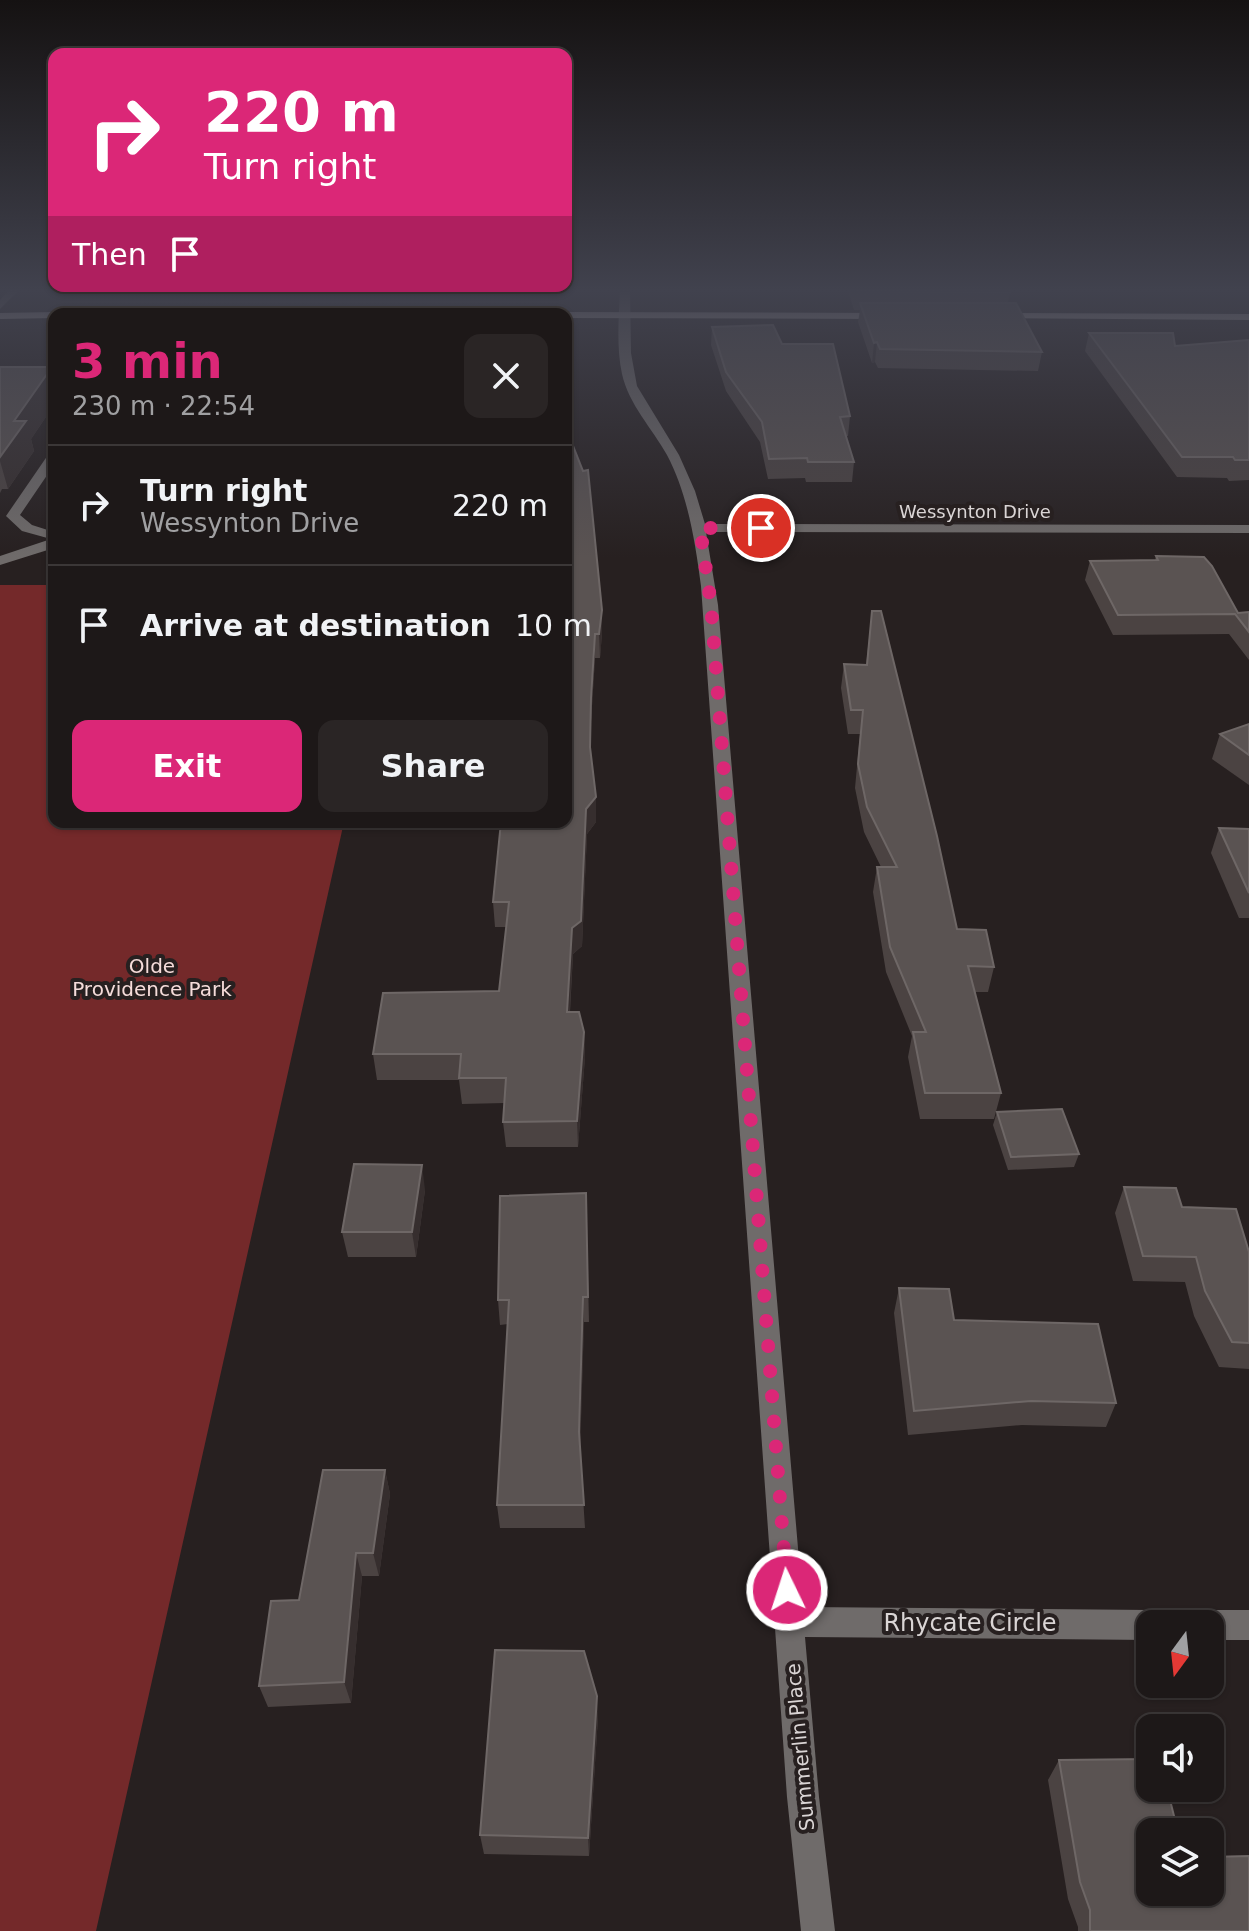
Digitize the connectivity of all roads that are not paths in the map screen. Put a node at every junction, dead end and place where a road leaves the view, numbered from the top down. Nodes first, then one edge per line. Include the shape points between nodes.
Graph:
1 (630, 378) edge
2 (48, 464) edge
3 (700, 528) junction
4 (1249, 529) edge
5 (48, 534) edge
6 (48, 545) edge
7 (0, 561) edge
8 (789, 1622) junction
9 (1136, 1625) edge
10 (1224, 1625) edge
11 (1249, 1625) edge
12 (818, 1931) edge

1 - 3 street, Summerlin Place via 639,404 673,455
2 - 5 street via 13,516 27,528
3 - 4 street, Wessynton Drive
3 - 8 street, Summerlin Place via 711,605
6 - 7 street
8 - 9 street, Rhycate Circle
8 - 12 street, Summerlin Place
10 - 11 street

